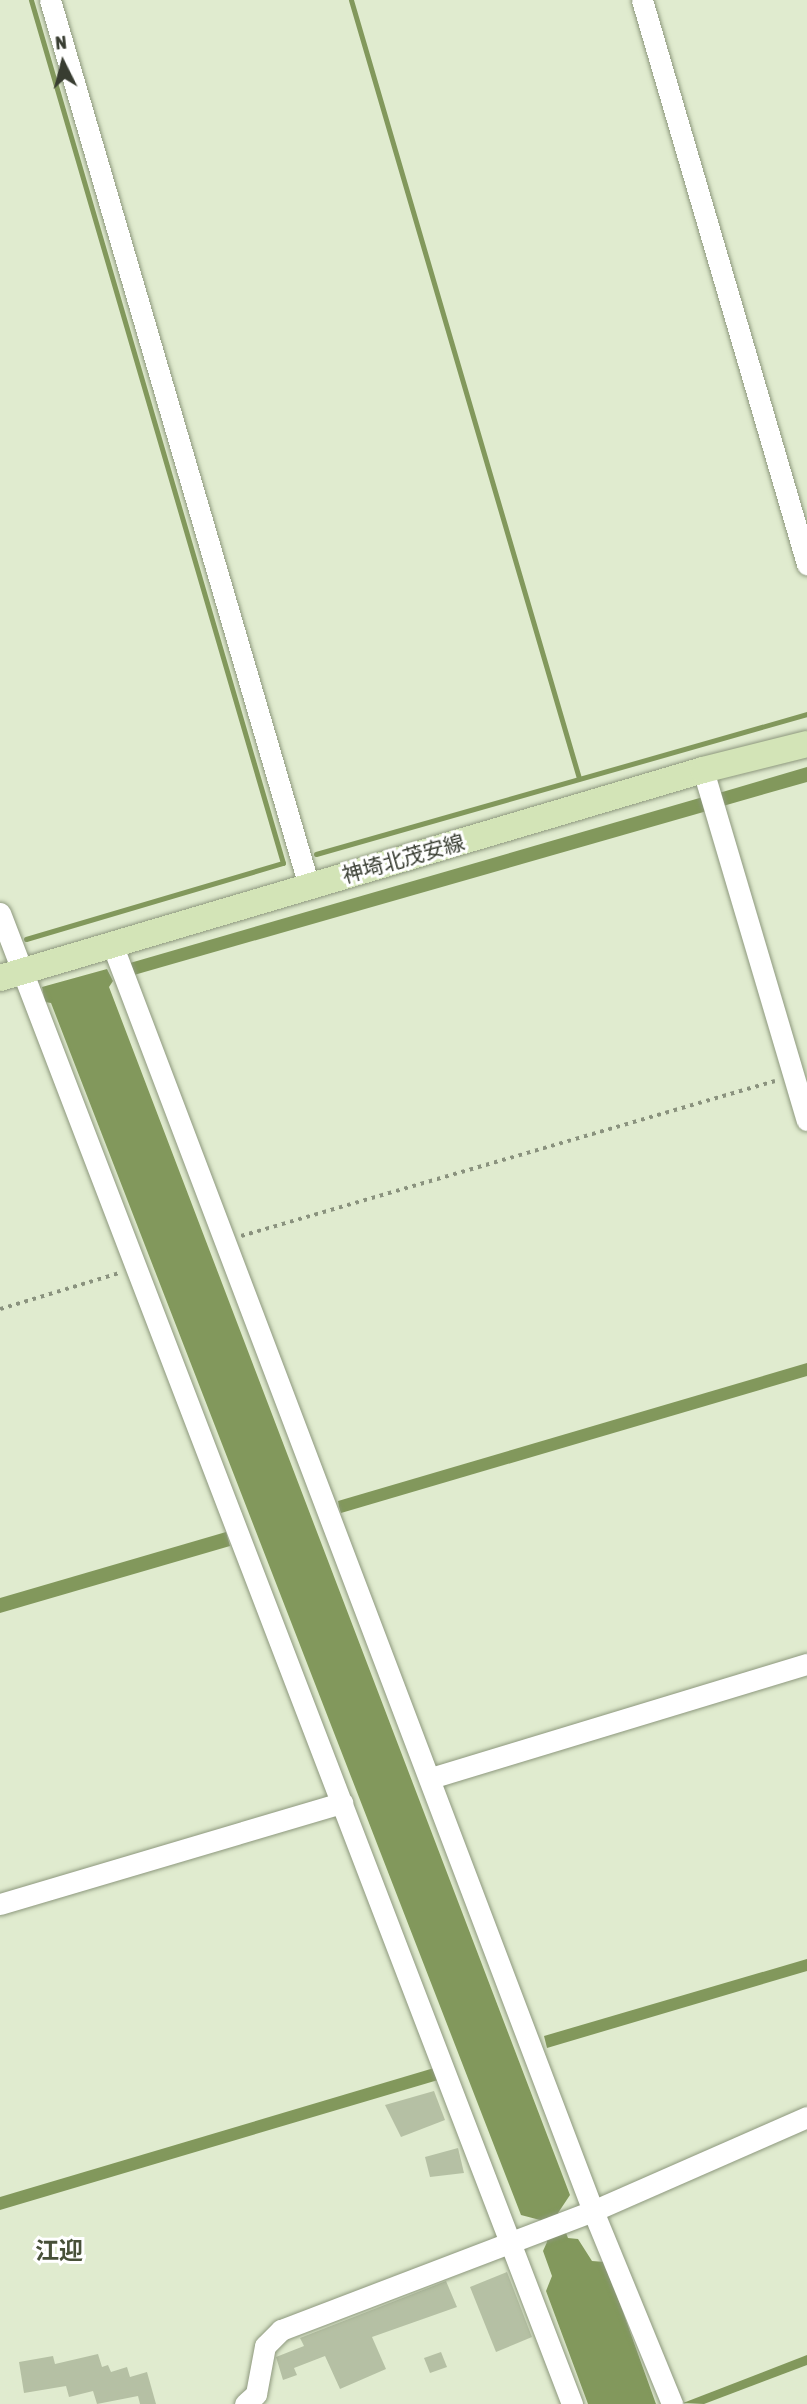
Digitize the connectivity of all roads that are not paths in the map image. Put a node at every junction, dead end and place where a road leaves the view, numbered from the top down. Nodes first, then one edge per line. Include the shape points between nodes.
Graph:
1 (50, 0) edge
2 (642, 0) edge
3 (807, 564) edge
4 (807, 744) edge
5 (709, 791) junction
6 (309, 886) junction
7 (0, 913) edge
8 (119, 964) junction
9 (21, 987) edge
10 (807, 1120) edge
11 (807, 1664) edge
12 (431, 1778) junction
13 (342, 1803) junction
14 (0, 1905) edge
15 (807, 2118) edge
16 (593, 2211) junction
17 (512, 2241) junction
18 (244, 2404) edge
19 (572, 2404) edge
20 (672, 2404) edge

1 - 6 street
2 - 3 street
4 - 5 main road, 神埼北茂安線
5 - 6 main road, 神埼北茂安線
5 - 10 street
6 - 8 main road, 神埼北茂安線
7 - 9 street
8 - 9 main road, 神埼北茂安線
8 - 12 street
9 - 13 street via 137,1268
11 - 12 street
12 - 16 street
13 - 14 street
13 - 17 street
15 - 16 street
16 - 17 street
16 - 20 street
17 - 18 street via 281,2330 265,2346 256,2394
17 - 19 street

